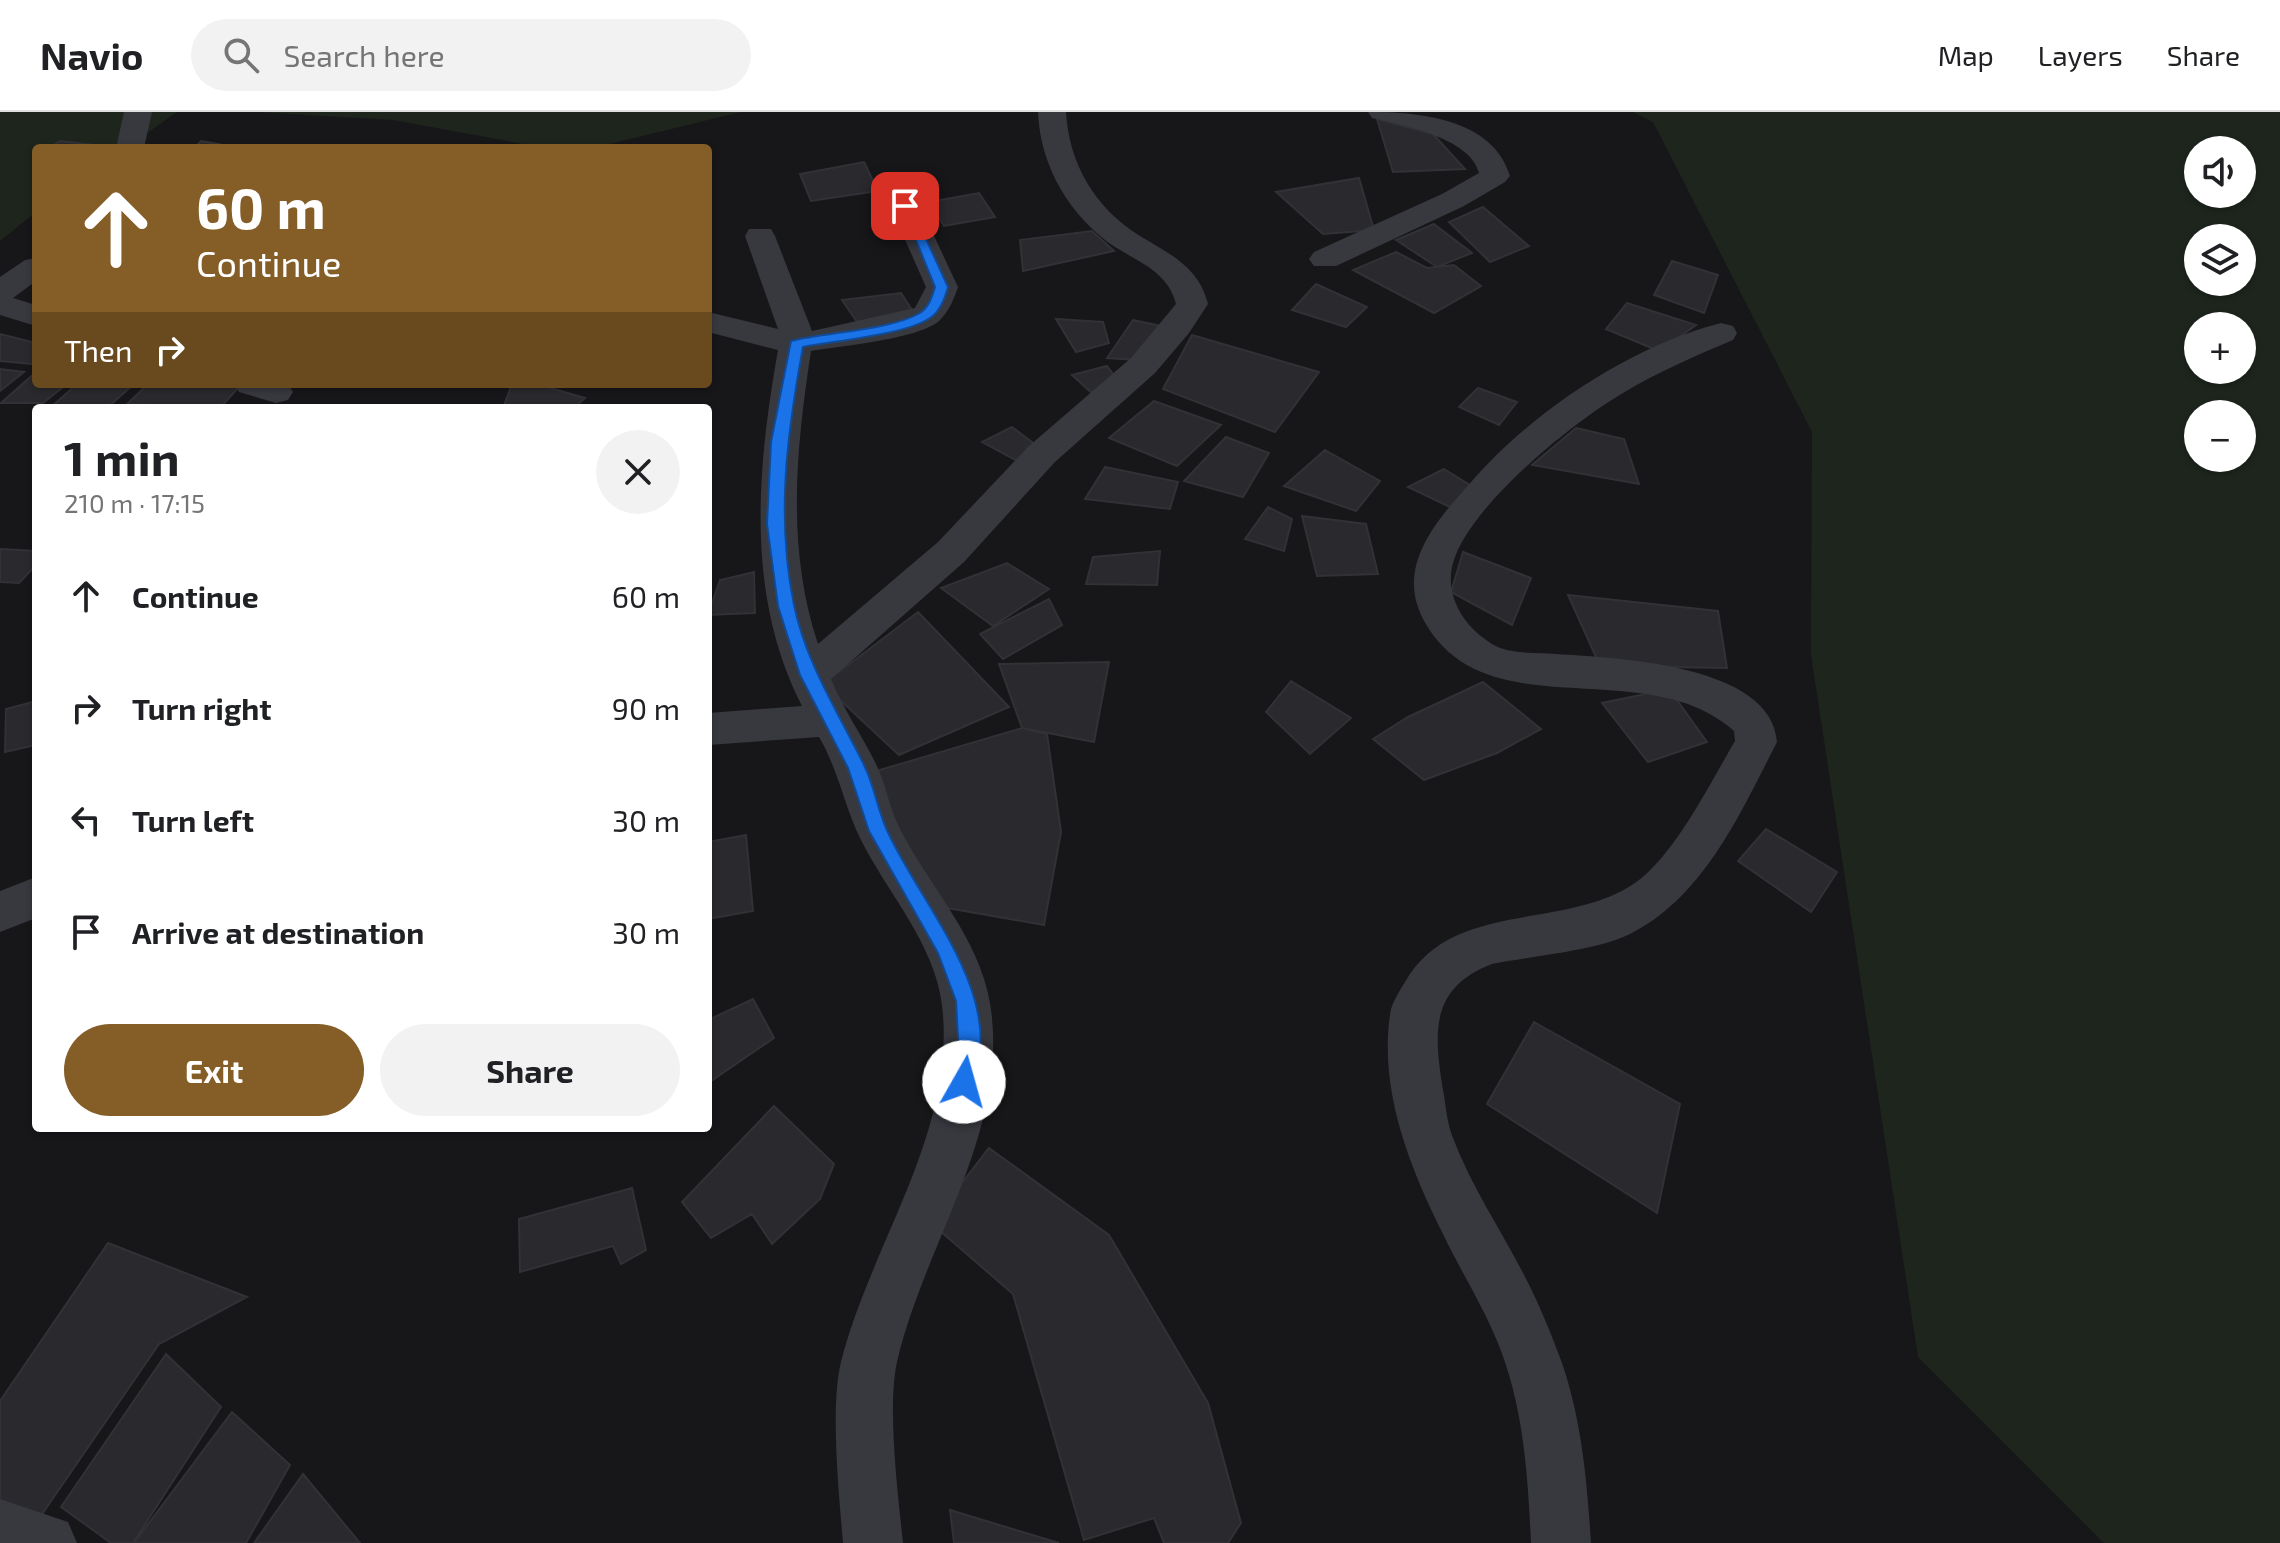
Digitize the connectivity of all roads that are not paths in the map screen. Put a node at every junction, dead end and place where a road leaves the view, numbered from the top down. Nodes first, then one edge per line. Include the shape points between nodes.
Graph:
1 (138, 112) edge
2 (1052, 112) edge
3 (1382, 112) edge
4 (131, 144) edge
5 (905, 206) dead end
6 (760, 236) dead end
7 (1325, 259) dead end
8 (32, 270) edge
9 (0, 292) edge
10 (0, 304) edge
11 (32, 315) edge
12 (712, 323) edge
13 (1721, 333) dead end
14 (796, 344) junction
15 (808, 675) junction
16 (830, 720) junction
17 (712, 729) edge
18 (32, 899) edge
19 (0, 912) edge
20 (0, 1529) edge
21 (47, 1543) edge
22 (873, 1543) edge
23 (1561, 1543) edge

1 - 4 street
2 - 15 street via 1061,163 1081,199 1118,235 1180,276 1191,291 1192,304 1129,379 1040,456 1003,500 914,586
3 - 7 street via 1420,121 1488,154 1495,176
5 - 14 street via 942,287 927,315
6 - 14 street via 780,283
8 - 9 street
10 - 11 street
12 - 14 street
13 - 23 street via 1645,364 1537,435 1456,523 1433,568 1435,605 1452,633 1492,663 1648,678 1699,691 1755,725 1756,742 1697,845 1654,895 1613,920 1489,944 1458,956 1433,977 1414,1012 1413,1057 1426,1137 1534,1364 1556,1449
14 - 15 street via 779,442 775,524 786,606
15 - 16 street
16 - 17 street
16 - 22 street via 857,768 878,831 946,950 966,1001 970,1056 952,1133 892,1288 868,1367 866,1470
18 - 19 street
20 - 21 street

